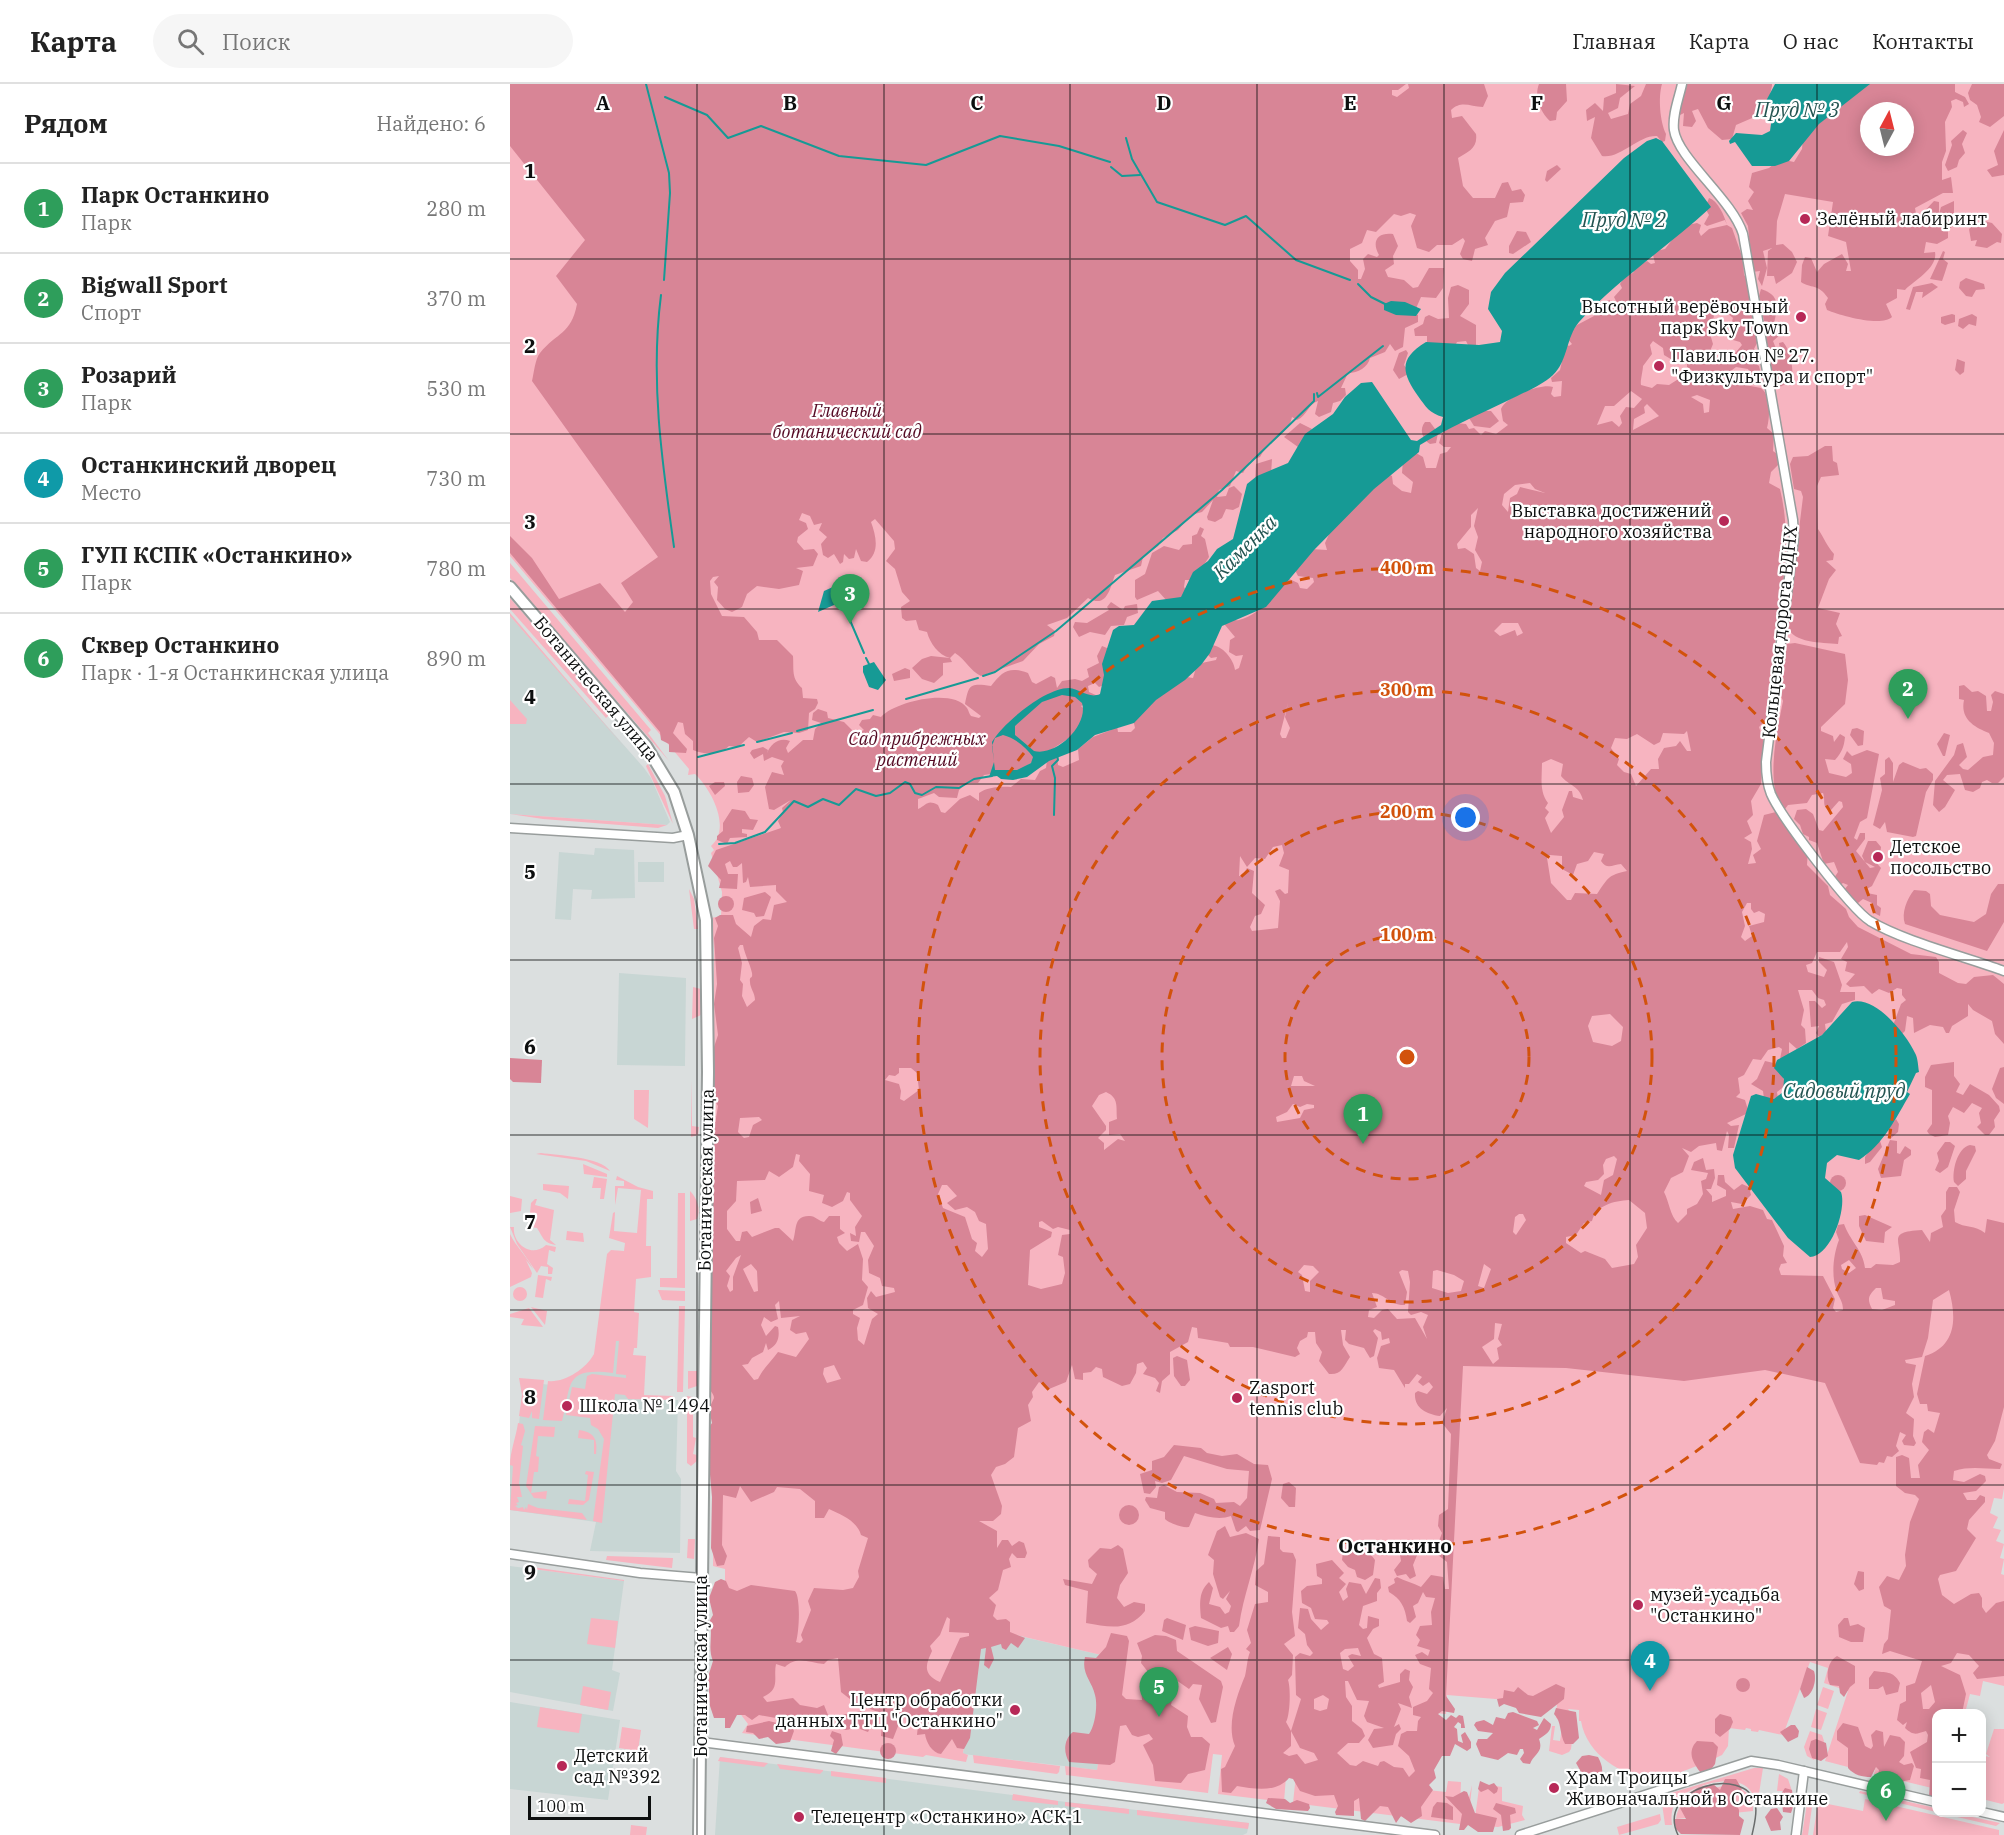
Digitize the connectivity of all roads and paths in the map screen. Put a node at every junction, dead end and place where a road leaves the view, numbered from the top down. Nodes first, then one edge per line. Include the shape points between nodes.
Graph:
1 (1682, 84) edge
2 (510, 587) edge
3 (510, 828) edge
4 (688, 835) junction
5 (2004, 971) edge
6 (510, 1554) edge
7 (701, 1578) junction
8 (701, 1742) junction
9 (1804, 1771) junction
10 (1932, 1801) edge
11 (1986, 1813) edge
12 (2004, 1817) edge
13 (699, 1835) edge
14 (1435, 1835) edge
15 (1520, 1835) edge
16 (1796, 1835) edge

1 - 5 street, Кольцевая дорога ВДНХ via 1674,124 1676,139 1734,214 1743,234 1794,529 1767,758 1770,791 1795,830 1865,917 1889,930
2 - 4 main road, Ботаническая улица via 657,760 674,792
3 - 4 street via 673,838
4 - 7 main road, Ботаническая улица via 704,904 707,945
6 - 7 street
7 - 8 main road, Ботаническая улица
8 - 13 main road, Ботаническая улица
8 - 14 street
9 - 10 street
9 - 15 street via 1760,1761 1744,1762
9 - 16 street
11 - 12 street

